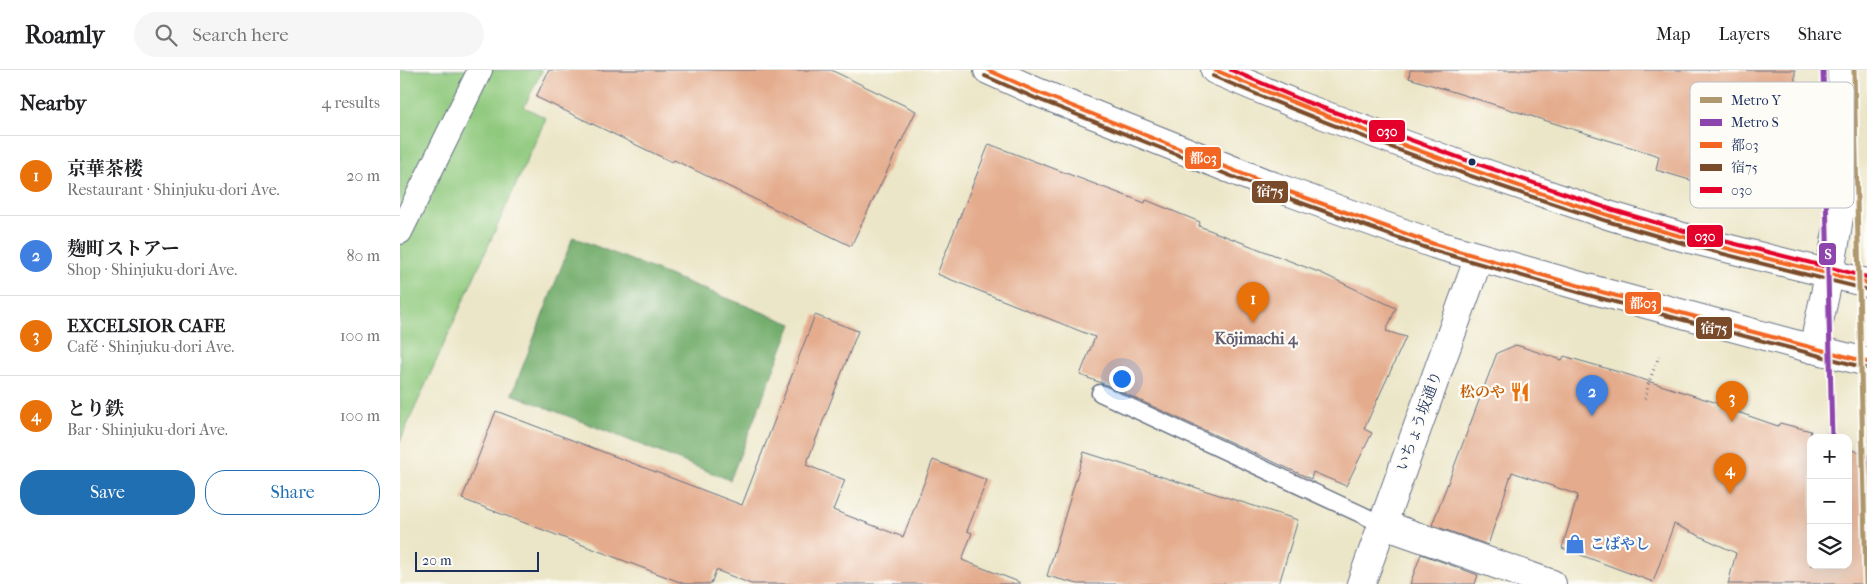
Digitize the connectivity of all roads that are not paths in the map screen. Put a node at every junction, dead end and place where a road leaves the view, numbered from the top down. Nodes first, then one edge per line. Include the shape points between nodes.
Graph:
1 (480, 70) edge
2 (988, 70) edge
3 (1215, 70) edge
4 (1839, 208) edge
5 (400, 232) edge
6 (1479, 258) junction
7 (1829, 274) junction
8 (1867, 283) edge
9 (1813, 350) junction
10 (1867, 362) edge
11 (1100, 394) dead end
12 (1382, 524) junction
13 (1361, 584) edge
14 (1552, 584) edge

1 - 5 street
2 - 6 main road via 1273,186
3 - 7 main road via 1302,107 1611,216
4 - 7 main road
6 - 9 main road
6 - 12 main road, いちょう坂通り
7 - 8 main road
7 - 9 main road
9 - 10 main road
11 - 12 lane
12 - 13 main road, いちょう坂通り
12 - 14 main road

